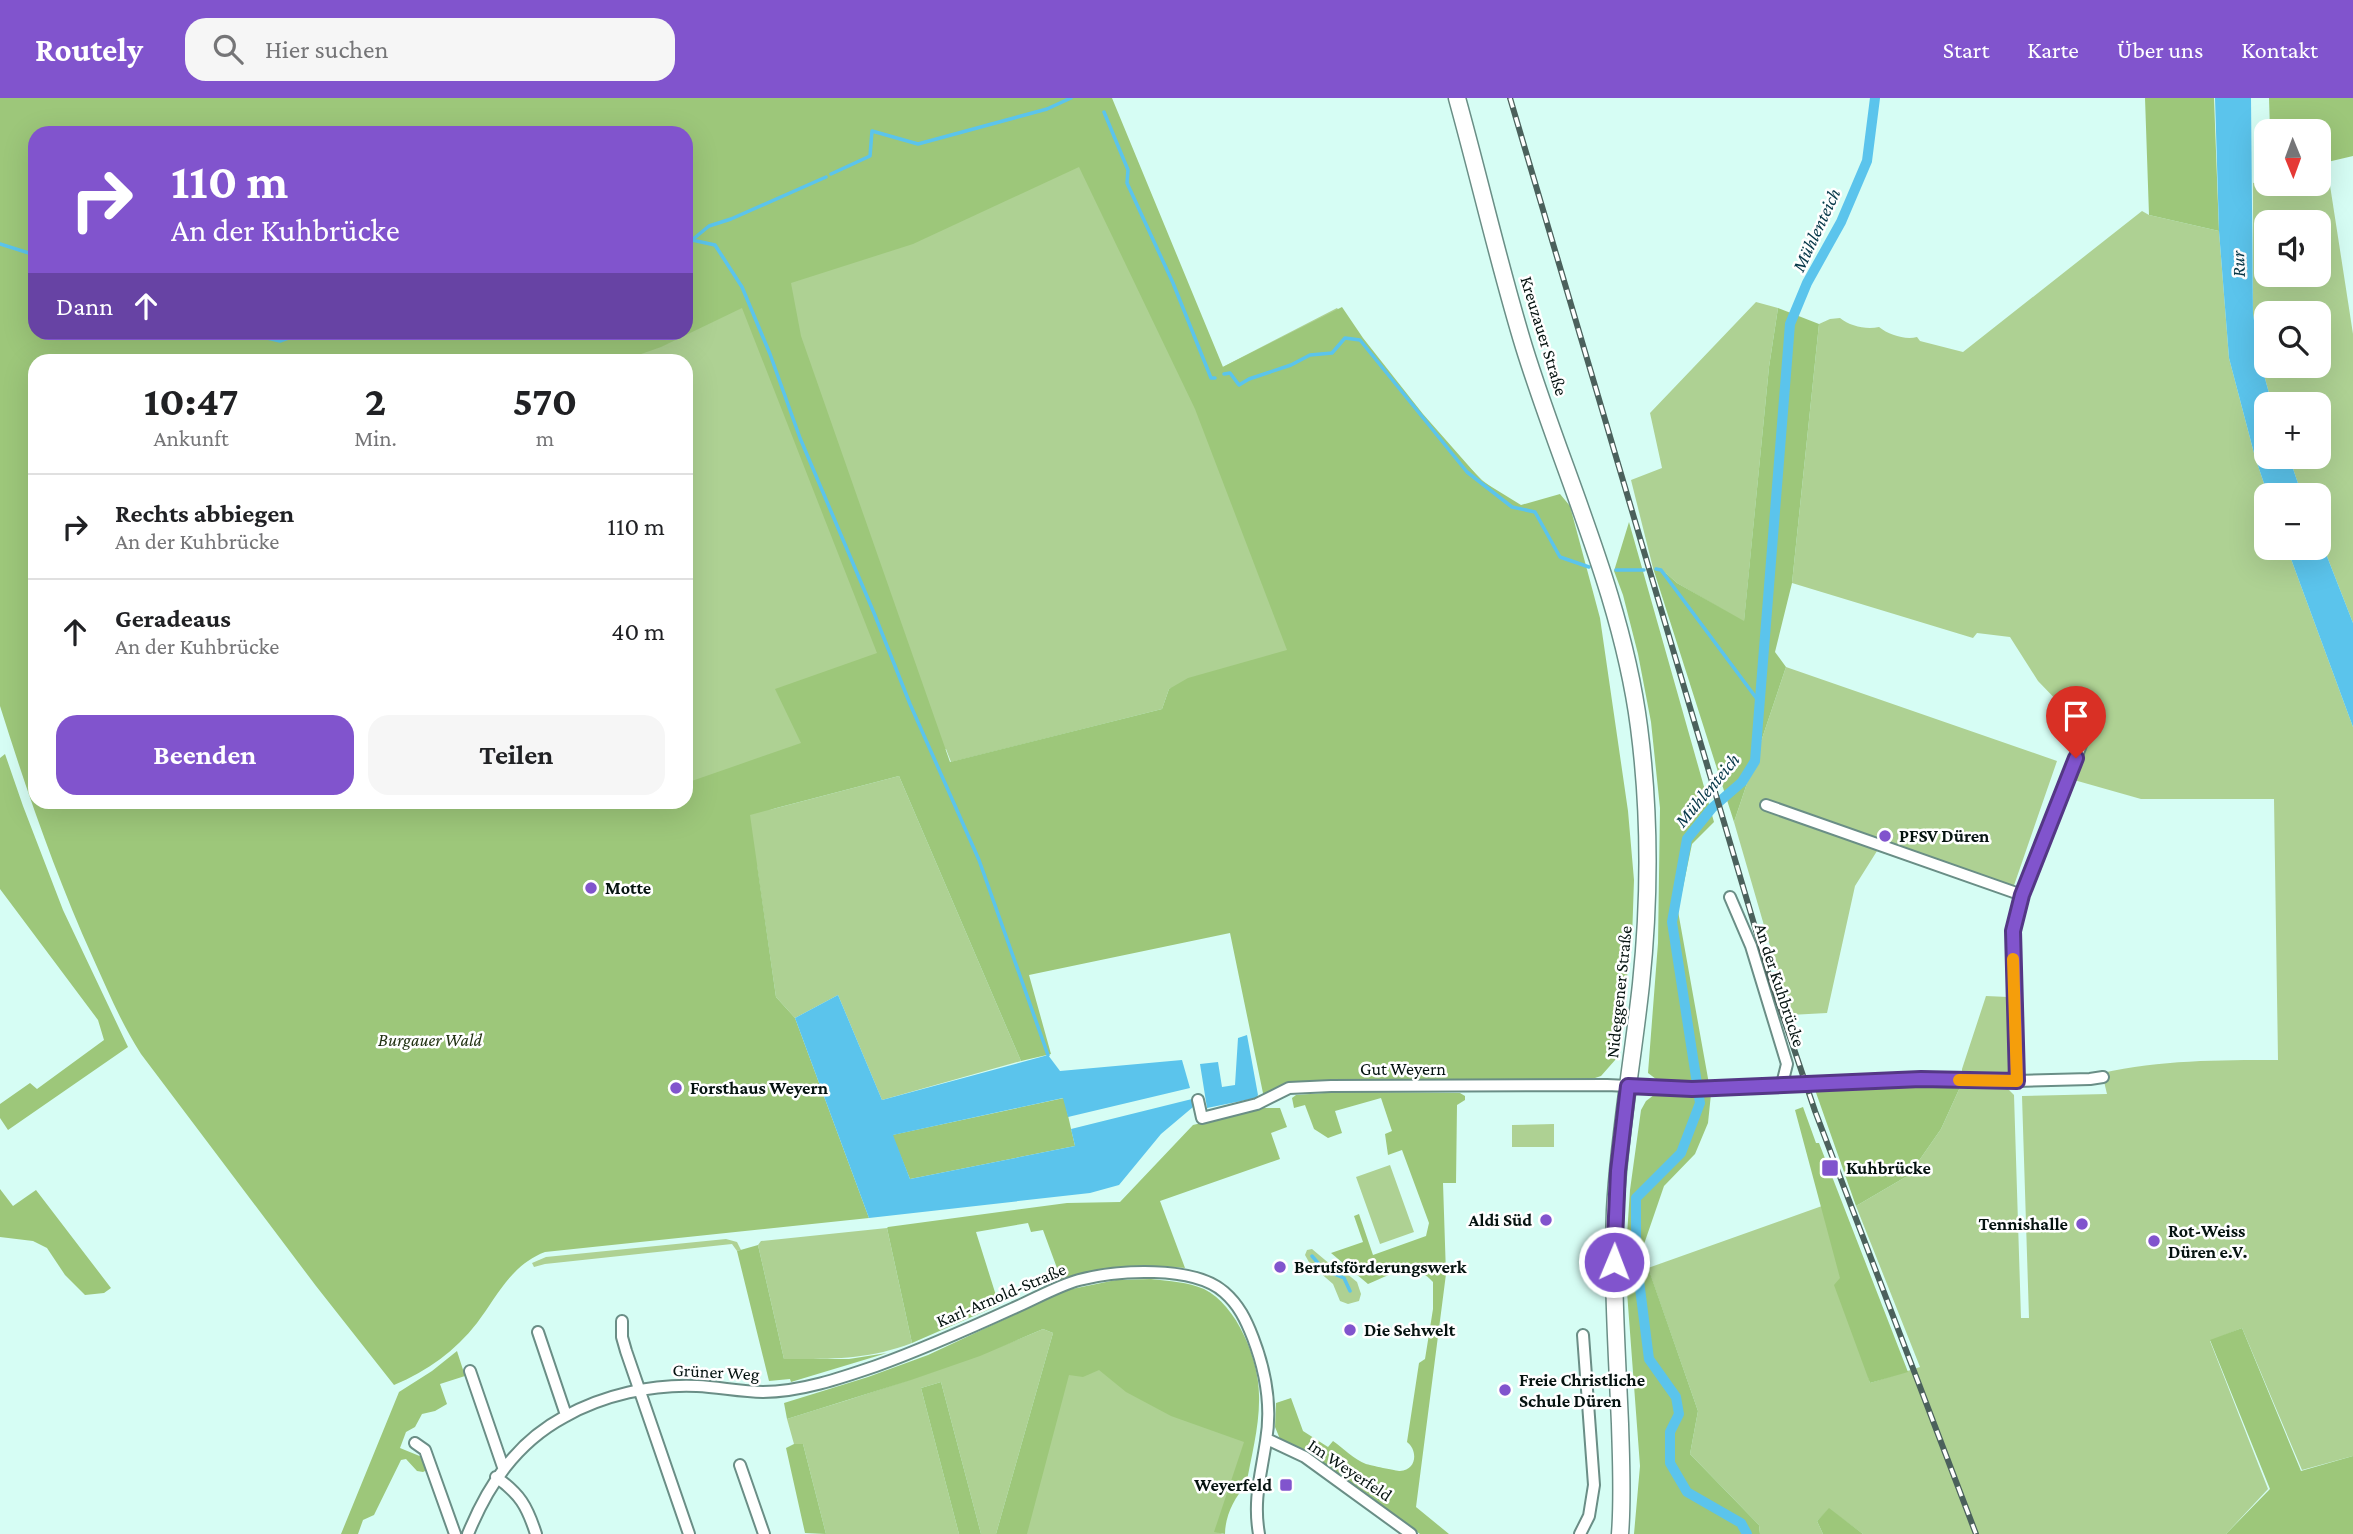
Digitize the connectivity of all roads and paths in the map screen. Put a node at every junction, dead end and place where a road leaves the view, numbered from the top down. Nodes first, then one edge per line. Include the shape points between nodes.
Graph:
1 (1457, 98) edge
2 (1606, 582) joint
3 (2085, 735) dead end
4 (1766, 805) dead end
5 (2022, 895) junction
6 (1730, 897) dead end
7 (2103, 1077) dead end
8 (2017, 1081) junction
9 (1782, 1084) junction
10 (1628, 1086) junction
11 (1198, 1100) dead end
12 (622, 1321) dead end
13 (538, 1332) dead end
14 (1583, 1335) dead end
15 (470, 1371) dead end
16 (792, 1389) joint
17 (639, 1391) junction
18 (566, 1415) junction
19 (1266, 1439) junction
20 (415, 1443) dead end
21 (740, 1465) dead end
22 (503, 1467) junction
23 (496, 1477) junction
24 (455, 1534) edge
25 (468, 1534) edge
26 (536, 1534) edge
27 (689, 1534) edge
28 (764, 1534) edge
29 (1259, 1534) edge
30 (1411, 1534) edge
31 (1580, 1534) edge
32 (1620, 1534) edge

1 - 2 main road, Kreuzauer Straße via 1525,347
2 - 10 main road, Nideggener Straße via 1639,725 1646,810 1647,910
3 - 5 street
4 - 5 street
5 - 8 street via 2013,931
6 - 9 street, An der Kuhbrücke via 1751,946 1787,1064
7 - 8 street
8 - 9 street
9 - 10 street via 1712,1089
10 - 11 street, Gut Weyern via 1289,1088 1257,1104 1202,1118
10 - 32 main road, Nideggener Straße via 1614,1262
12 - 17 street via 622,1337
13 - 18 street
14 - 31 street via 1594,1485 1589,1516
15 - 22 street
16 - 17 street, Grüner Weg via 763,1392 666,1386
16 - 19 street, Karl-Arnold-Straße via 937,1342 1064,1285 1152,1272 1205,1282 1222,1289 1236,1303 1264,1373
17 - 18 street, Grüner Weg
17 - 27 street
18 - 22 street, Grüner Weg via 520,1448
19 - 29 street, Karl-Arnold-Straße via 1256,1492
19 - 30 street, Im Weyerfeld via 1305,1457
20 - 24 street via 425,1450
21 - 28 street
22 - 23 street, Grüner Weg
23 - 25 street, Grüner Weg
23 - 26 street via 519,1495

